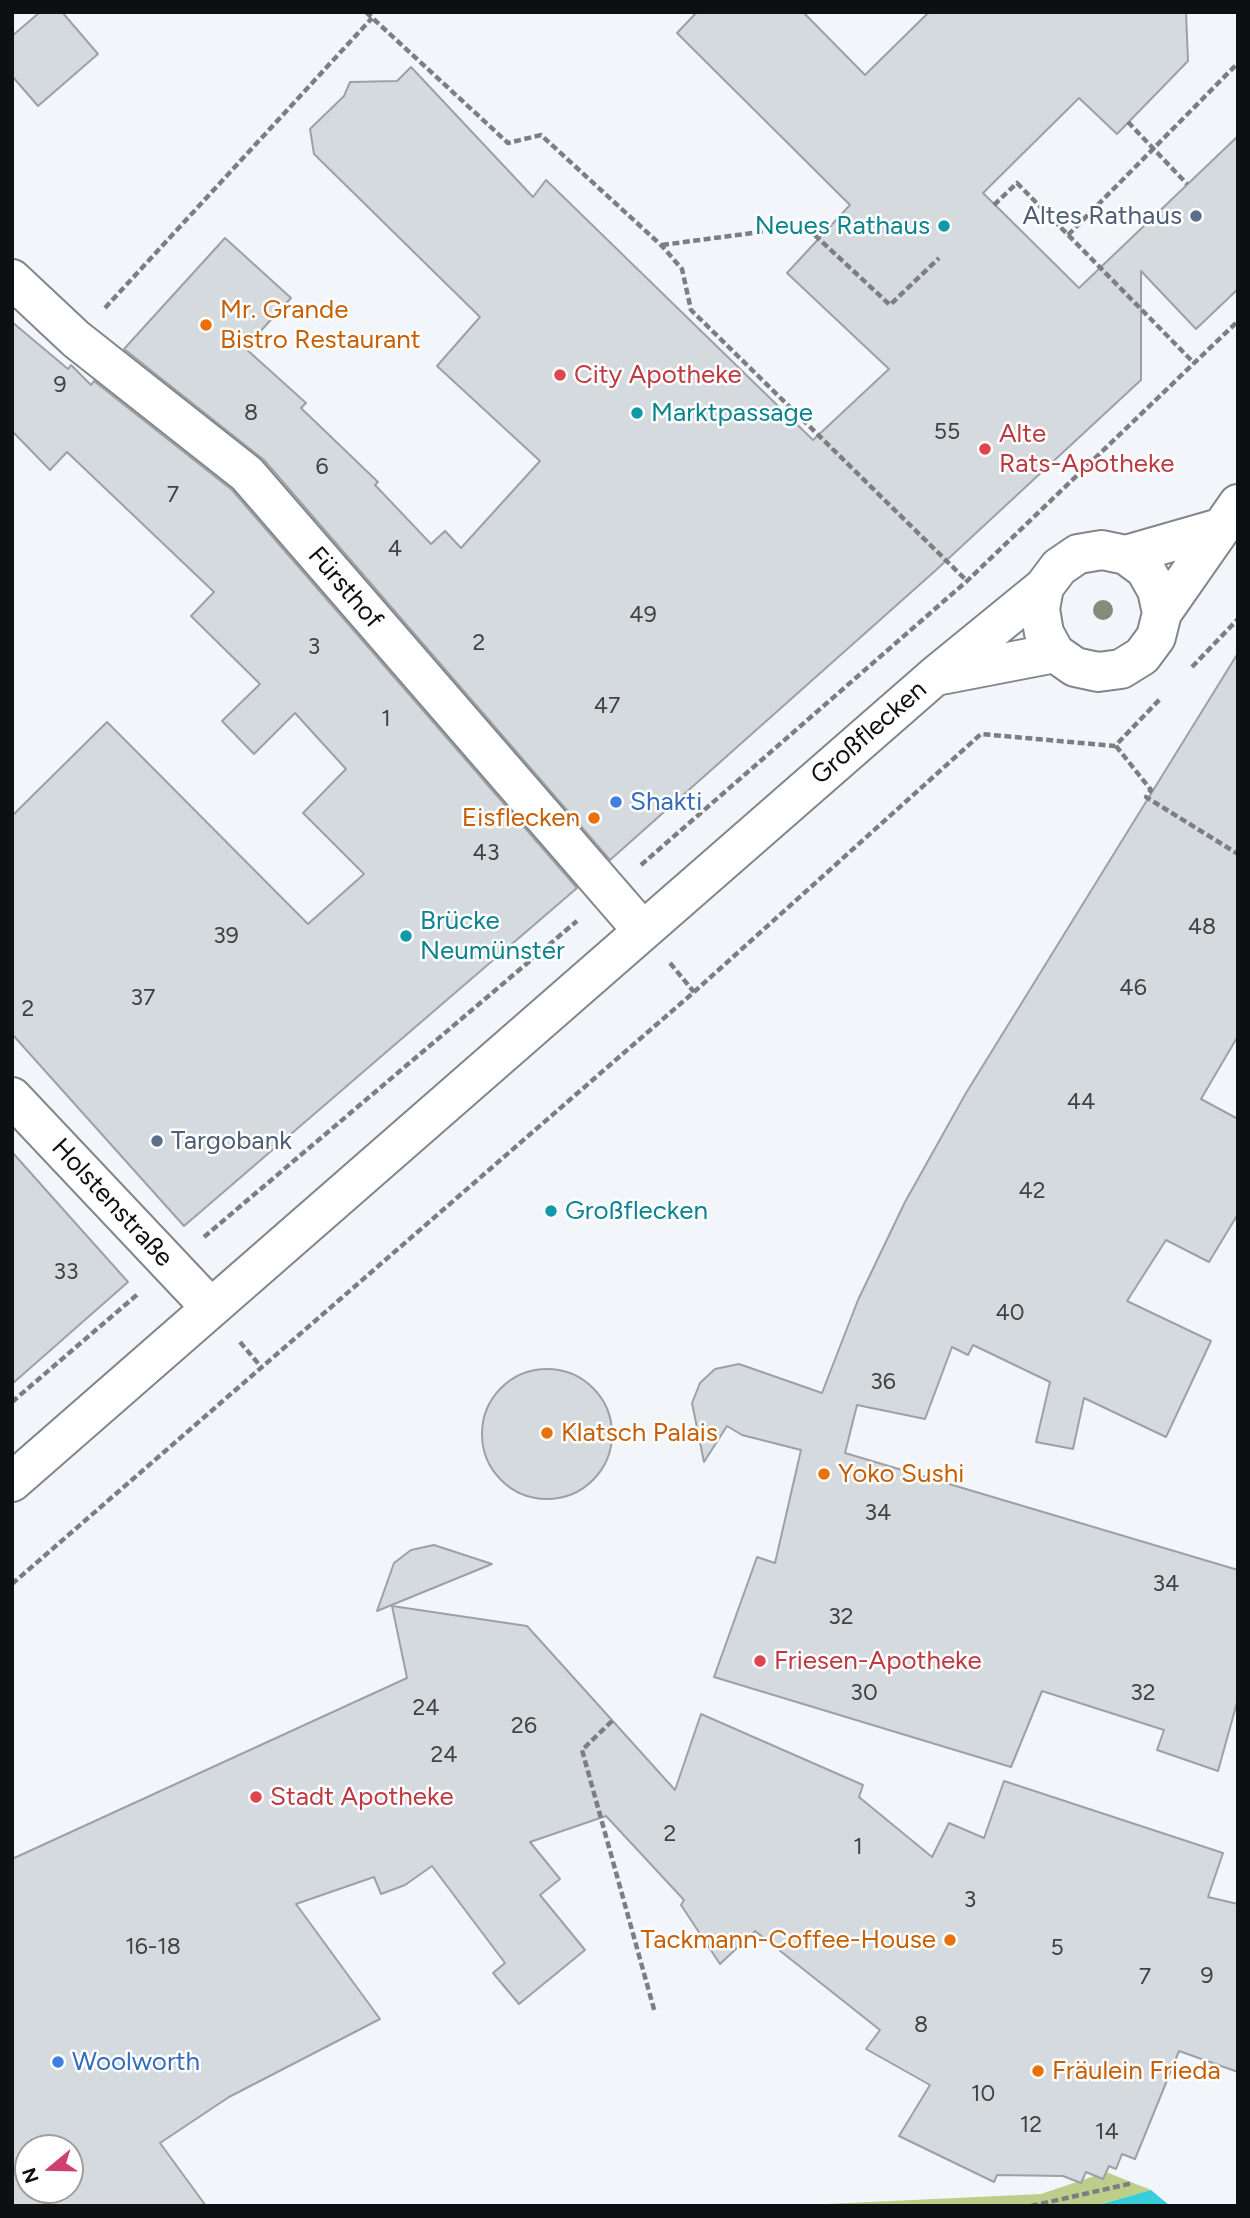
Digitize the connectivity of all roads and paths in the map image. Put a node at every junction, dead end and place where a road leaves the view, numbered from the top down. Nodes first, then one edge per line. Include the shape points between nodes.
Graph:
1 (366, 12) edge
2 (372, 18) junction
3 (1238, 63) edge
4 (1128, 122) dead end
5 (1187, 184) dead end
6 (994, 205) dead end
7 (1068, 235) junction
8 (662, 246) junction
9 (939, 258) dead end
10 (12, 279) edge
11 (1238, 321) edge
12 (76, 339) junction
13 (1194, 363) junction
14 (1229, 516) edge
15 (1126, 555) junction
16 (967, 581) junction
17 (1044, 587) junction
18 (1162, 613) junction
19 (1055, 653) junction
20 (935, 676) junction
21 (981, 734) dead end
22 (1115, 746) dead end
23 (1238, 854) edge
24 (609, 894) junction
25 (643, 931) junction
26 (12, 1097) edge
27 (171, 1266) junction
28 (211, 1308) junction
29 (12, 1402) edge
30 (12, 1482) edge
31 (12, 1584) edge
32 (612, 1721) dead end
33 (655, 2013) dead end
34 (1133, 2183) dead end
35 (1031, 2206) edge

1 - 2 path
2 - 8 path via 508,143 541,135
2 - 12 path
3 - 7 path
4 - 5 path, bridge
6 - 7 path via 1017,183
7 - 13 path
8 - 9 path via 805,226 890,306
8 - 16 path via 682,269 691,310
10 - 12 street, Fürsthof
11 - 13 path
12 - 24 street, Fürsthof via 247,474
13 - 16 path
14 - 15 street, Großflecken
14 - 18 street, Großflecken
15 - 17 street, Großflecken via 1102,550 1078,554 1059,567
15 - 18 street via 1144,569 1157,590
16 - 24 path
17 - 19 street via 1040,609 1044,633
17 - 20 street, Großflecken
18 - 19 street, Großflecken via 1156,637 1142,656 1121,669 1098,673 1075,667
19 - 20 street, Großflecken
20 - 25 street, Großflecken
21 - 31 path via 694,992
22 - 23 path via 1151,790 1146,797
24 - 25 street, Fürsthof
24 - 27 path
25 - 28 street, Großflecken
26 - 27 street, Holstenstraße
27 - 28 street, Holstenstraße
27 - 29 path
28 - 30 street, Großflecken
32 - 33 path via 582,1750
34 - 35 path

